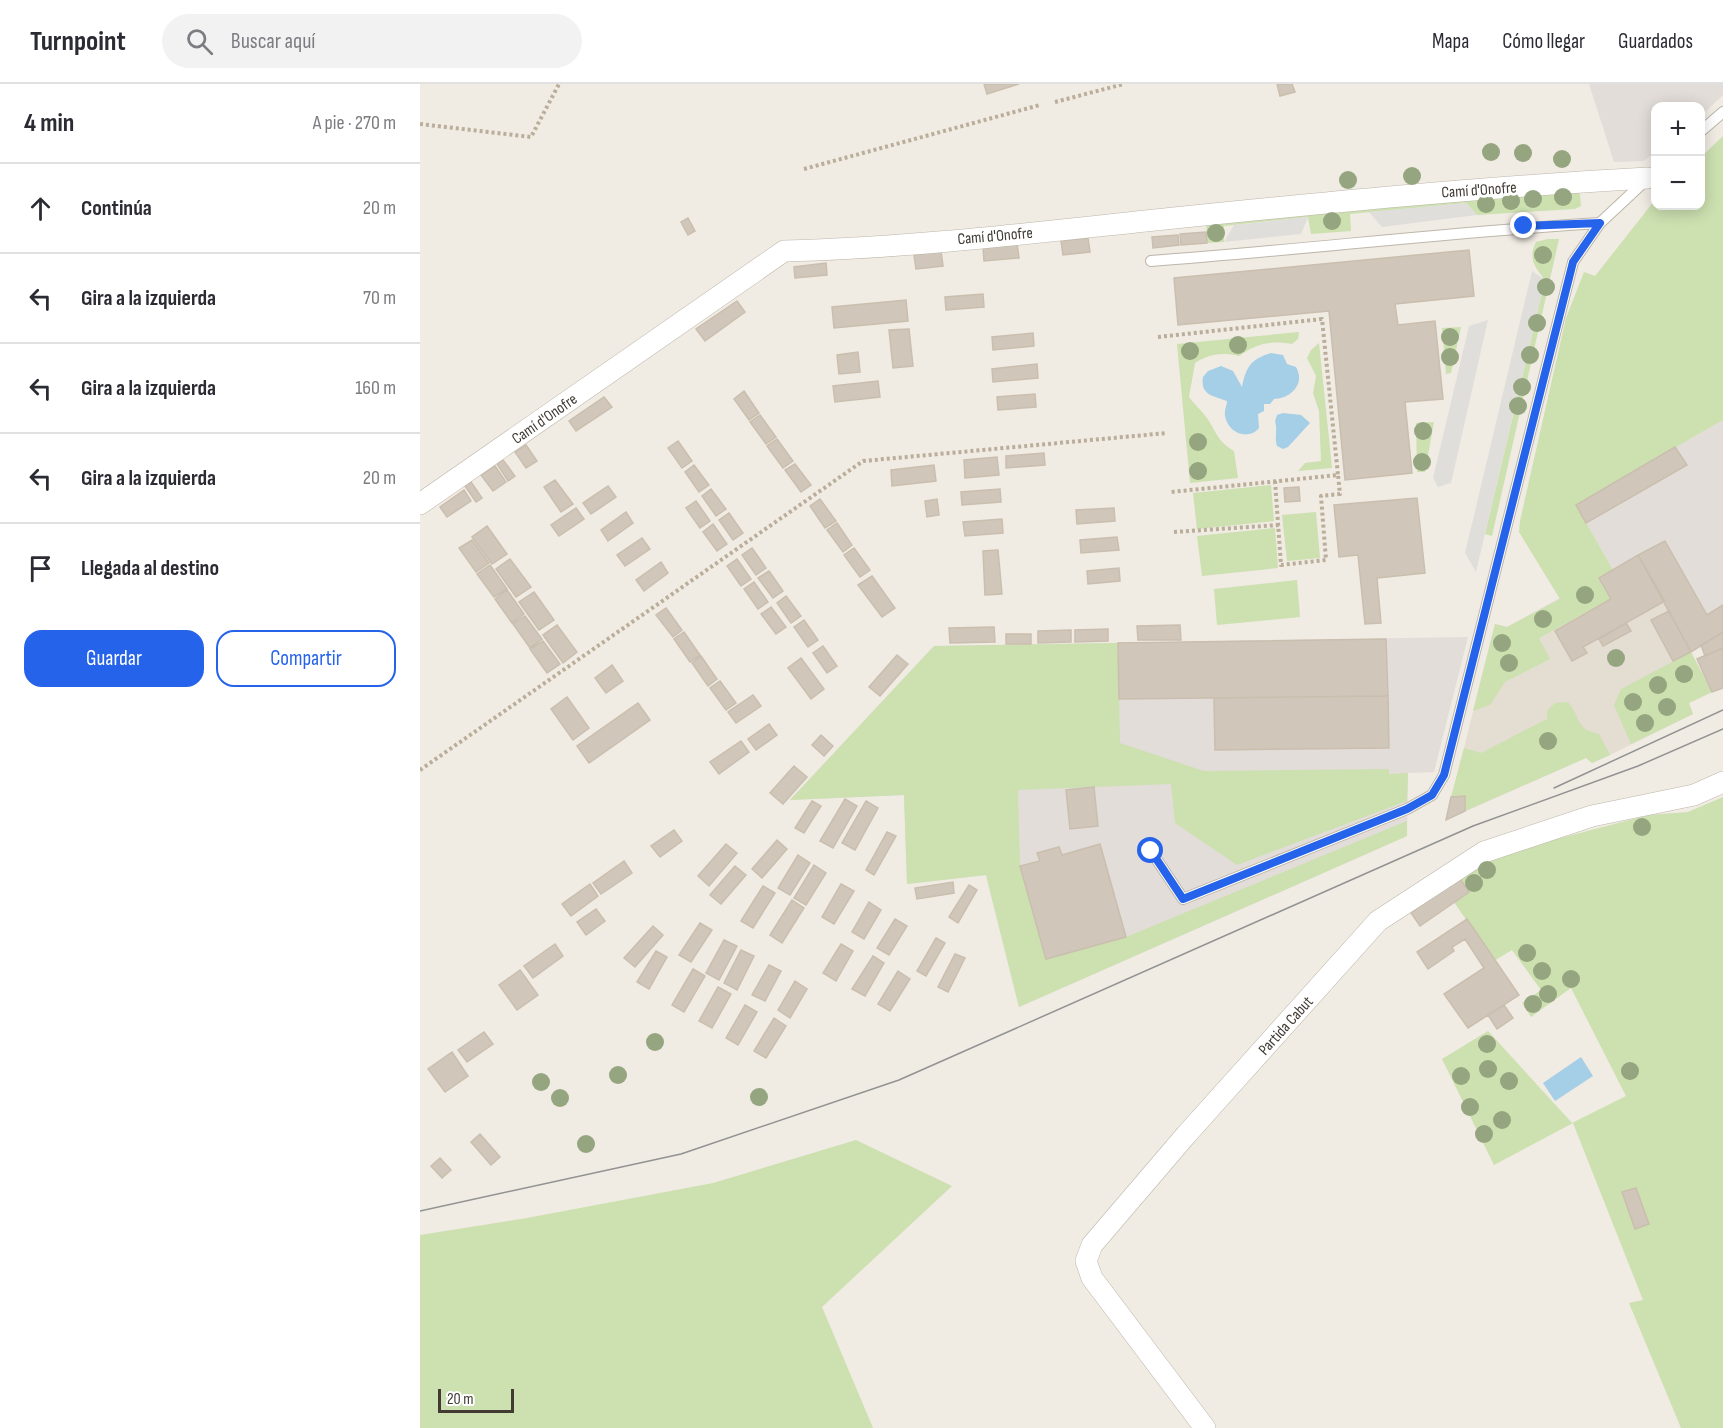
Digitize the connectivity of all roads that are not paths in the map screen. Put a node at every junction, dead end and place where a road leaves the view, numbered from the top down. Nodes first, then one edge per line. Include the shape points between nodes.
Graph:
1 (1723, 112) edge
2 (1705, 128) edge
3 (1651, 175) edge
4 (1651, 176) edge
5 (1600, 223) junction
6 (1151, 261) dead end
7 (420, 504) edge
8 (1723, 782) edge
9 (1151, 851) dead end
10 (1205, 1428) edge

1 - 2 lane
3 - 7 street, Camí d'Onofre via 784,251
4 - 5 lane
5 - 6 lane via 1524,226
5 - 9 lane via 1573,262 1444,775 1432,795 1407,809 1183,899
8 - 10 street, Partida Cabut via 1694,795 1592,816 1484,852 1378,921 1092,1245 1086,1261 1092,1278

